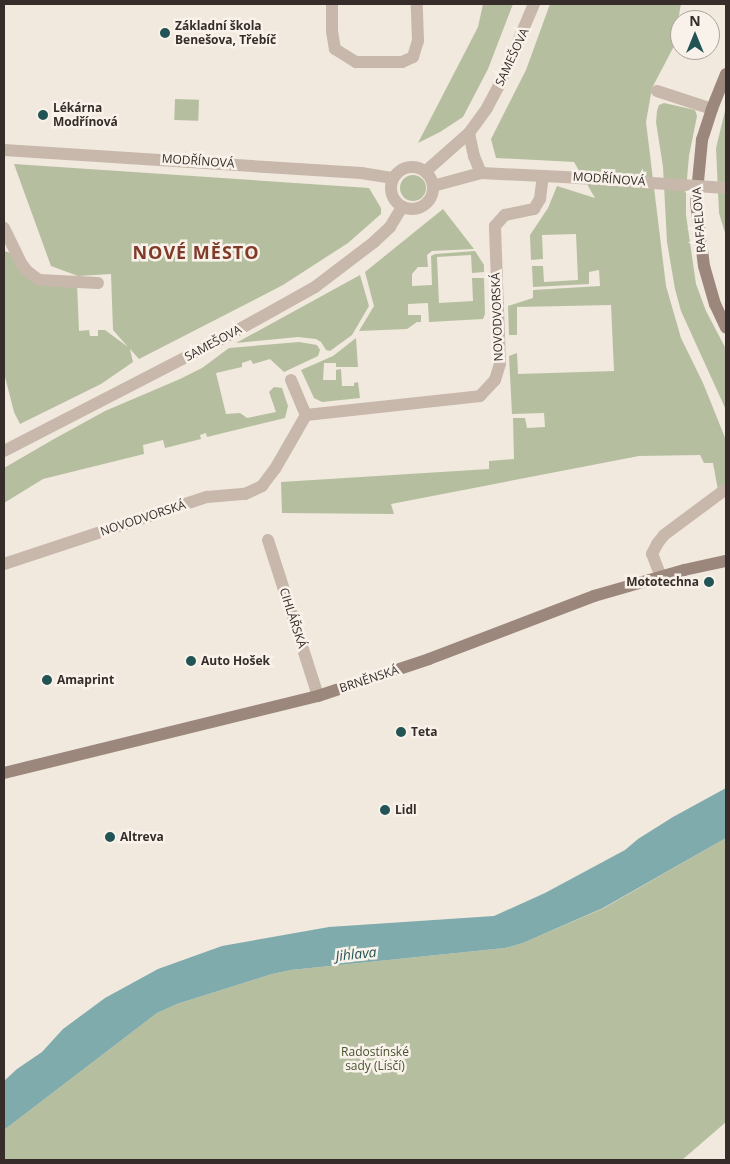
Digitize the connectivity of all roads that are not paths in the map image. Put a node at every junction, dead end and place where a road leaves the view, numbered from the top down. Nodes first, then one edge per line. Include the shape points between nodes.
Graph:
1 (332, 4) edge
2 (417, 4) edge
3 (534, 4) edge
4 (726, 74) edge
5 (657, 91) dead end
6 (712, 109) junction
7 (469, 133) junction
8 (4, 150) edge
9 (426, 171) junction
10 (481, 174) junction
11 (543, 176) junction
12 (392, 178) junction
13 (433, 186) junction
14 (726, 188) edge
15 (402, 207) junction
16 (4, 228) edge
17 (98, 283) dead end
18 (726, 328) edge
19 (291, 380) dead end
20 (306, 415) junction
21 (4, 451) edge
22 (726, 489) edge
23 (268, 540) dead end
24 (726, 561) edge
25 (4, 564) edge
26 (661, 576) junction
27 (318, 696) junction
28 (4, 772) edge

1 - 2 street via 335,49 356,62 402,62 413,57 418,42
3 - 7 street, SAMEŠOVA via 500,84
4 - 6 street, RAFAELOVA
5 - 6 street
6 - 18 street, RAFAELOVA via 702,140 697,178 698,228 708,283
7 - 9 street, SAMEŠOVA
7 - 10 street
8 - 12 street, MODŘÍNOVÁ via 361,173
9 - 12 street via 407,167
9 - 13 street
10 - 11 street, MODŘÍNOVÁ
10 - 13 street, MODŘÍNOVÁ
11 - 14 street, MODŘÍNOVÁ, bridge
11 - 20 street, NOVODVORSKÁ via 540,199 534,209 505,215 495,226 500,364 495,380 480,396
12 - 15 street via 393,198
13 - 15 street via 430,198 421,207
15 - 21 street, SAMEŠOVA via 390,227 374,242 314,287
16 - 17 street via 26,272 39,280
19 - 20 street
20 - 25 street, NOVODVORSKÁ via 262,486 245,494 207,497
22 - 26 street via 657,544 652,554
23 - 27 street, CIHLÁŘSKÁ
24 - 26 street, BRNĚNSKÁ
26 - 27 street, BRNĚNSKÁ via 580,601 429,659
27 - 28 street, BRNĚNSKÁ

